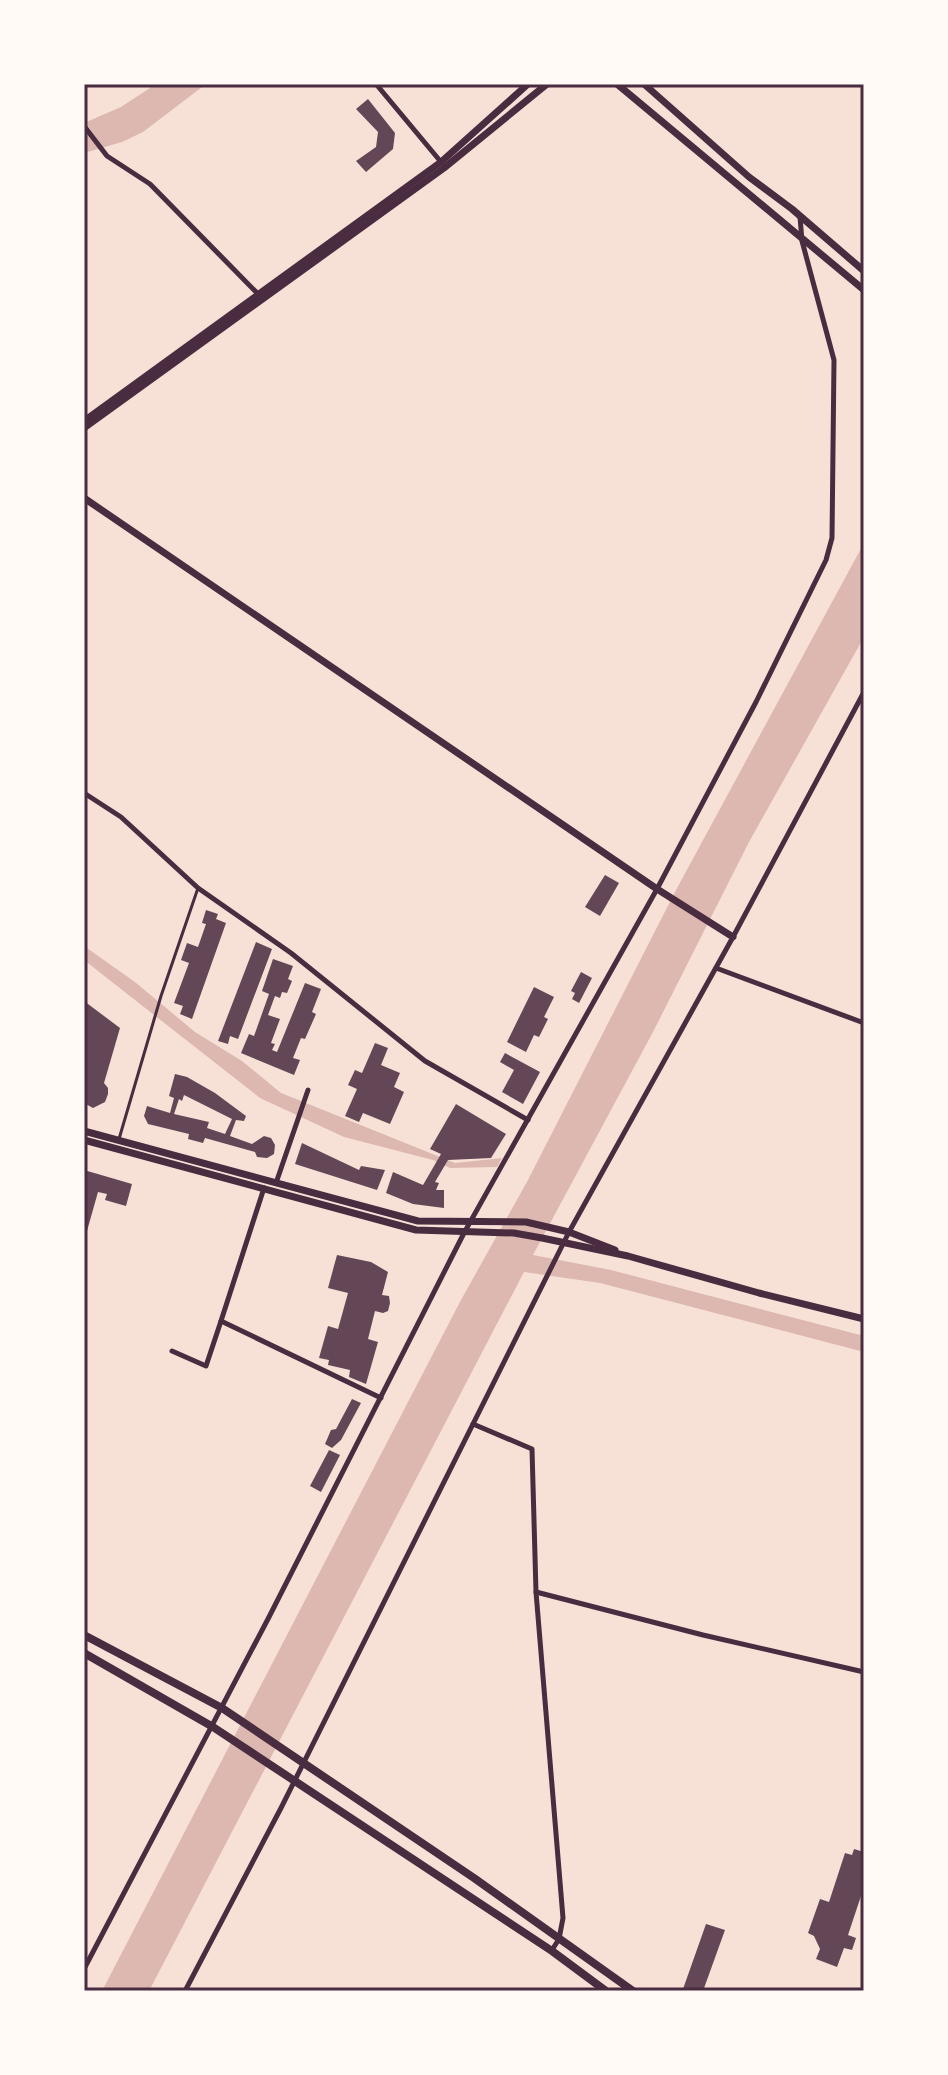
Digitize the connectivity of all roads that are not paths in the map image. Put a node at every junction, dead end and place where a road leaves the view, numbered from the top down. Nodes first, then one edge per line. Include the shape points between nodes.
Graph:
1 (376, 84) edge
2 (528, 84) edge
3 (547, 84) edge
4 (617, 84) edge
5 (644, 84) edge
6 (84, 126) edge
7 (441, 162) junction
8 (800, 216) junction
9 (802, 241) junction
10 (864, 271) edge
11 (864, 290) edge
12 (260, 296) junction
13 (84, 421) edge
14 (84, 428) edge
15 (84, 498) edge
16 (864, 692) edge
17 (84, 793) edge
18 (198, 888) junction
19 (657, 889) junction
20 (733, 937) junction
21 (716, 968) junction
22 (864, 1023) edge
23 (308, 1090) dead end
24 (528, 1120) junction
25 (84, 1131) edge
26 (84, 1140) edge
27 (118, 1140) junction
28 (276, 1184) junction
29 (264, 1188) junction
30 (470, 1222) junction
31 (569, 1232) junction
32 (464, 1233) junction
33 (564, 1243) junction
34 (628, 1256) junction
35 (864, 1319) edge
36 (221, 1321) junction
37 (172, 1351) dead end
38 (381, 1398) junction
39 (473, 1424) junction
40 (536, 1592) junction
41 (84, 1635) edge
42 (84, 1653) edge
43 (864, 1672) edge
44 (222, 1708) junction
45 (213, 1727) junction
46 (304, 1761) junction
47 (293, 1782) junction
48 (559, 1939) junction
49 (552, 1951) junction
50 (84, 1969) edge
51 (185, 1991) edge
52 (606, 1991) edge
53 (633, 1991) edge

1 - 7 street
2 - 7 street
3 - 12 street via 444,168
4 - 9 street
5 - 8 street
6 - 12 street via 107,156 150,184
7 - 12 street
8 - 9 street
8 - 10 street
9 - 11 street
9 - 19 street via 834,360 832,538 756,702
12 - 13 street
12 - 14 street
15 - 19 street
16 - 20 street
17 - 18 street via 121,817
18 - 24 street via 291,953 425,1061
18 - 27 lane
19 - 20 street
19 - 24 street
20 - 21 street
21 - 22 street
21 - 31 street
23 - 28 street
24 - 30 street
25 - 27 street
26 - 29 street
27 - 28 street
28 - 30 street via 418,1221
29 - 32 street via 416,1230
29 - 36 street
30 - 31 street via 526,1222
30 - 32 street
31 - 33 street
31 - 34 street
32 - 33 street via 514,1233
32 - 38 street
33 - 34 street
33 - 39 street
34 - 35 street
36 - 37 street via 206,1366
36 - 38 street
38 - 44 street
39 - 40 street via 532,1449
39 - 46 street
40 - 43 street
40 - 48 street via 563,1918
41 - 44 main road
42 - 45 main road
44 - 45 street
44 - 46 main road
45 - 47 main road
45 - 50 street
46 - 47 street
46 - 48 main road
47 - 49 main road
47 - 51 street
48 - 49 street
48 - 53 main road
49 - 52 main road

